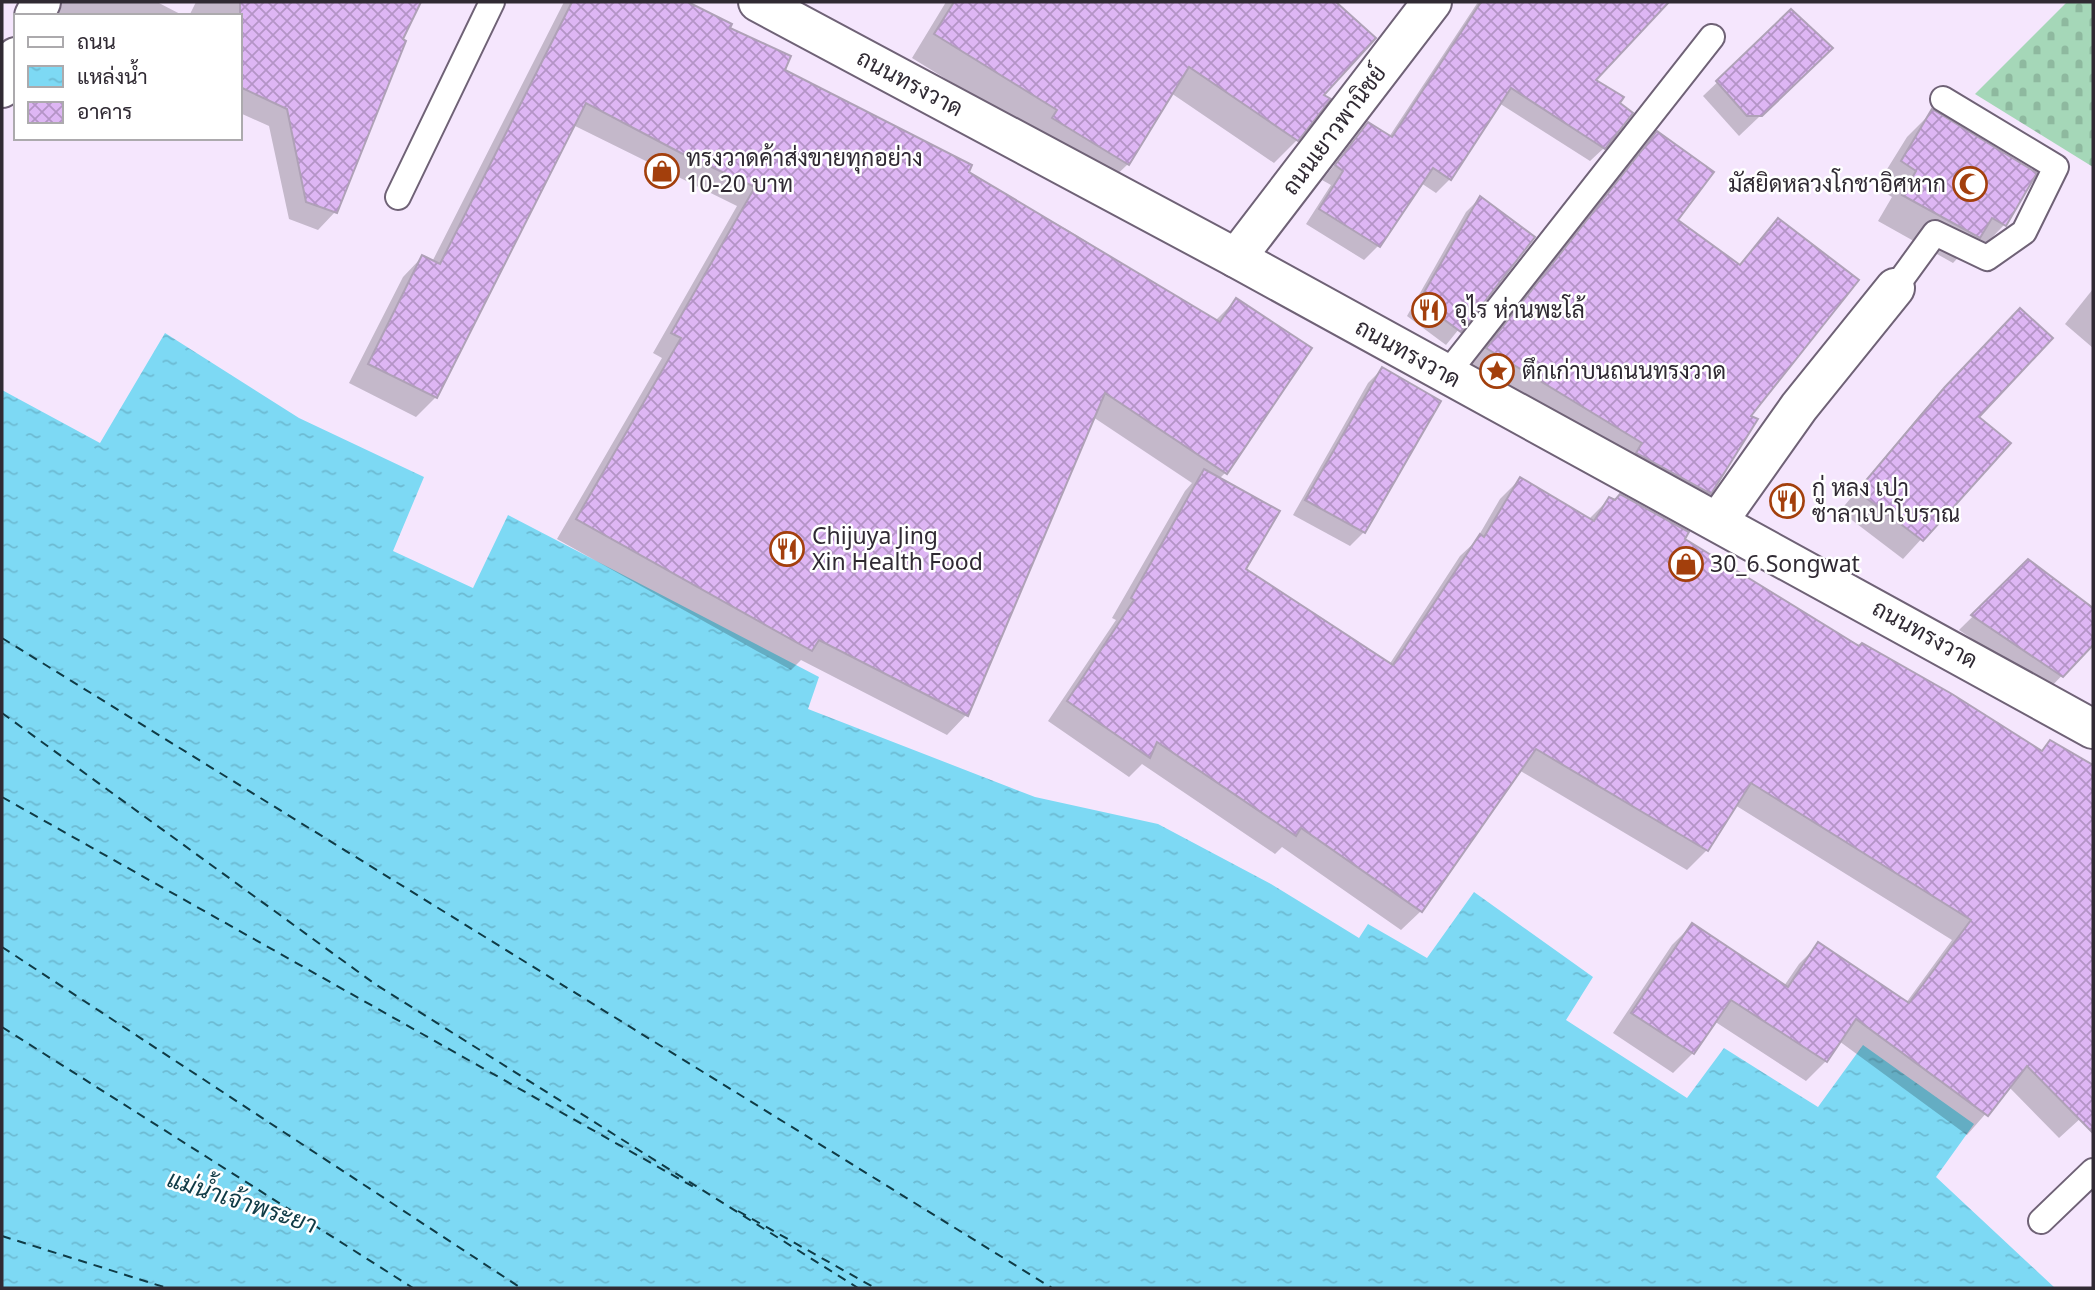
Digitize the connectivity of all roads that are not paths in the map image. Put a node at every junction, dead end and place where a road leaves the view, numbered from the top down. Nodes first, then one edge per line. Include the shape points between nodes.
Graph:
1 (492, 2) edge
2 (758, 2) edge
3 (1432, 2) edge
4 (1712, 37) dead end
5 (14, 61) edge
6 (2, 88) edge
7 (1943, 99) dead end
8 (398, 197) dead end
9 (1237, 258) junction
10 (1895, 288) joint
11 (1446, 375) junction
12 (1719, 520) junction
13 (2093, 729) edge
14 (2093, 1171) edge
15 (2041, 1221) dead end

1 - 8 lane
2 - 9 street, ถนนทรงวาด
3 - 9 street, ถนนเยาวพานิชย์
4 - 11 lane
5 - 6 street
7 - 10 lane via 2056,167 2024,232 1987,258 1935,233
9 - 11 street, ถนนทรงวาด
10 - 12 street via 1799,407
11 - 12 street, ถนนทรงวาด
12 - 13 street, ถนนทรงวาด
14 - 15 lane

